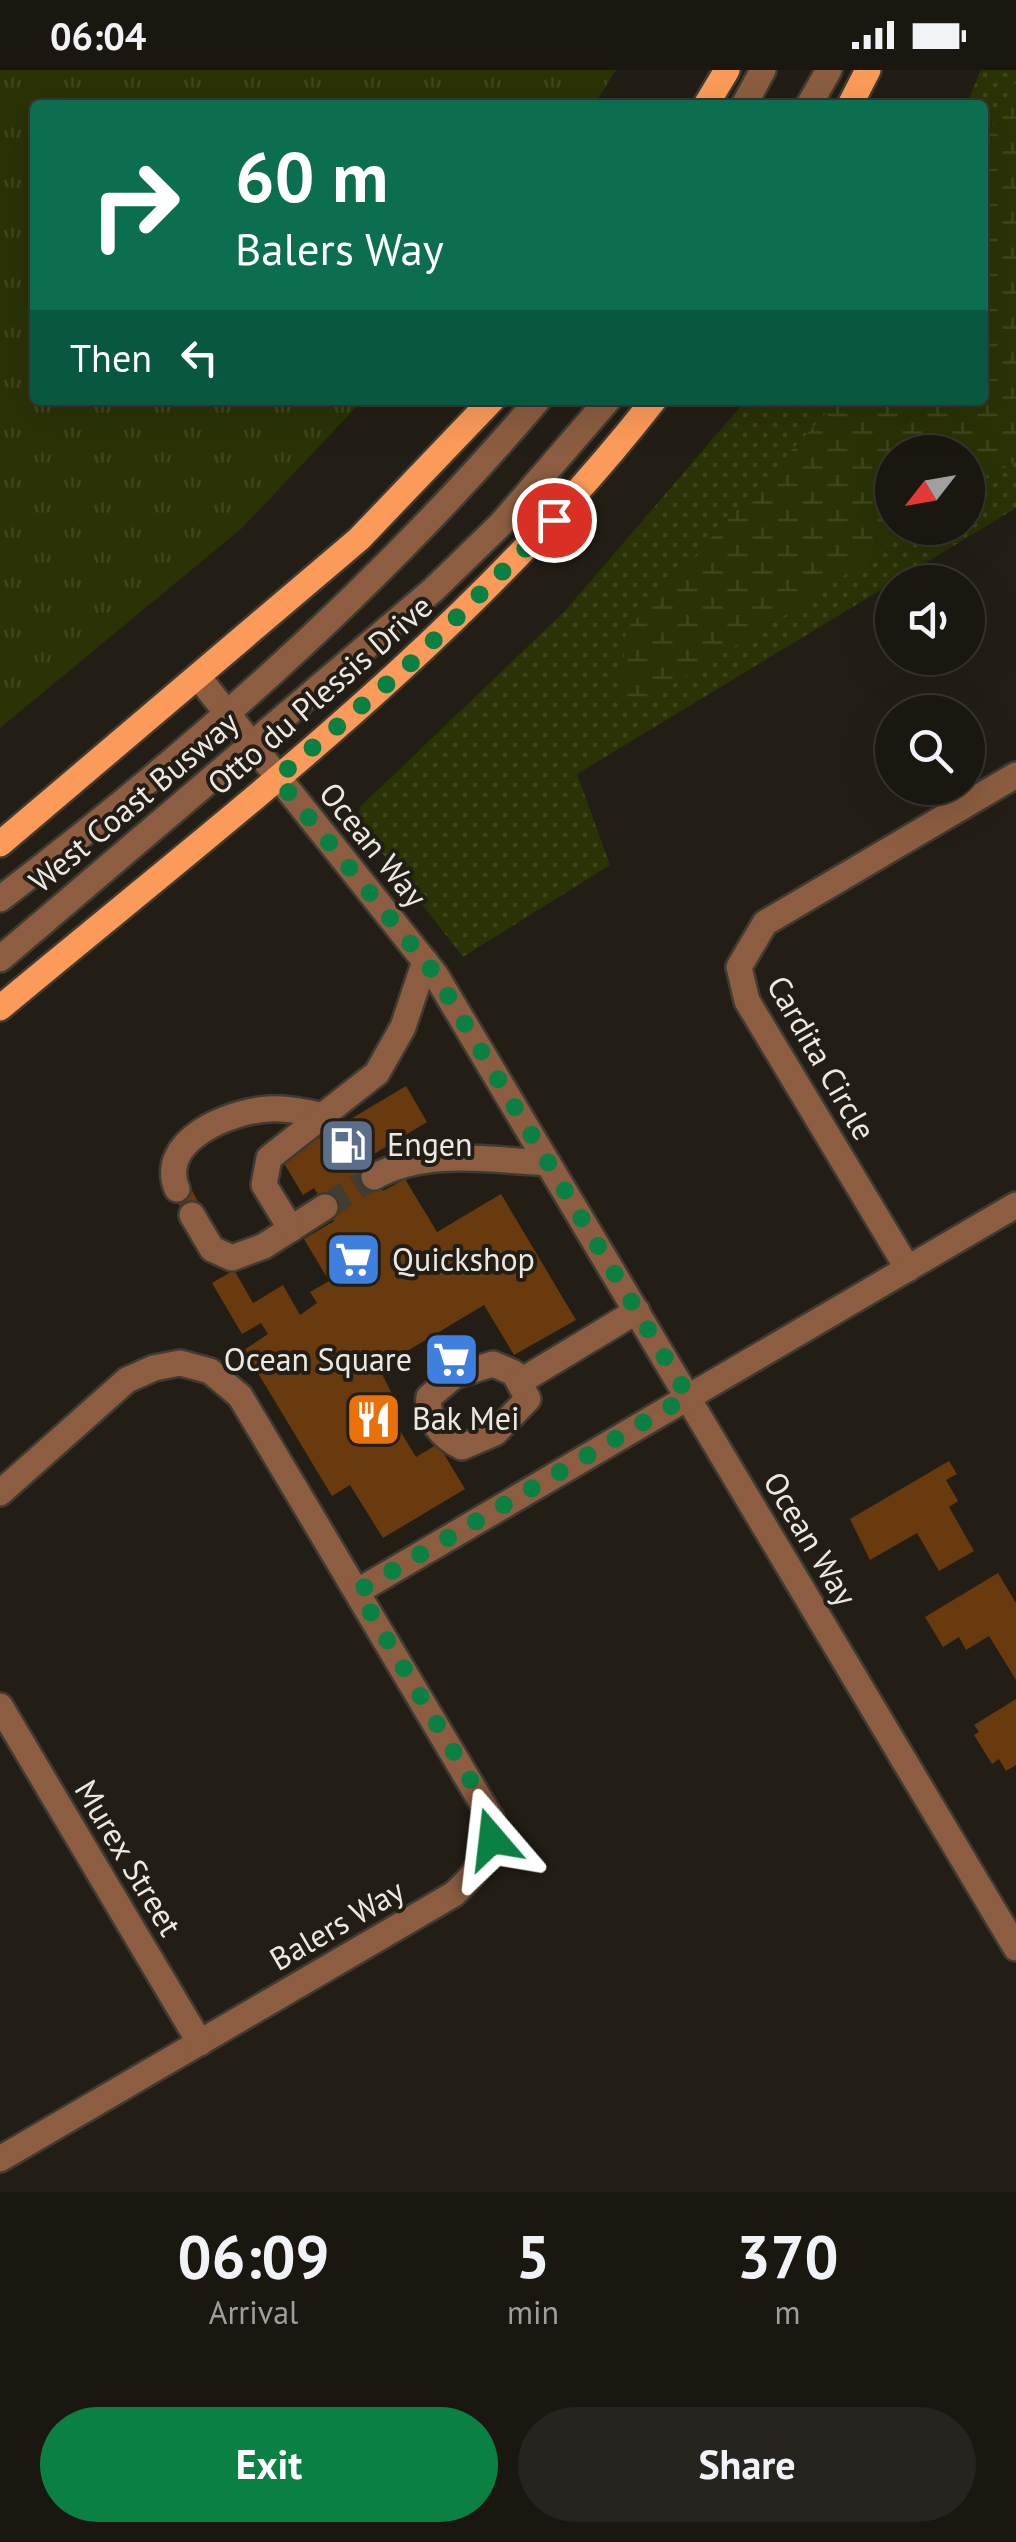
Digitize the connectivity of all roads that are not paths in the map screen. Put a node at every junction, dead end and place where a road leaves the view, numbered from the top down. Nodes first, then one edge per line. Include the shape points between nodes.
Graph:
1 (726, 70) edge
2 (763, 70) edge
3 (828, 70) edge
4 (868, 70) edge
5 (709, 100) edge
6 (747, 100) edge
7 (812, 100) edge
8 (853, 100) edge
9 (487, 405) edge
10 (534, 405) edge
11 (604, 405) edge
12 (650, 405) edge
13 (199, 678) junction
14 (225, 712) junction
15 (251, 745) junction
16 (1016, 775) edge
17 (277, 778) junction
18 (0, 844) edge
19 (0, 899) edge
20 (0, 959) edge
21 (425, 961) junction
22 (0, 1008) edge
23 (324, 1116) junction
24 (548, 1163) junction
25 (374, 1177) tunnel mouth
26 (177, 1189) dead end
27 (1016, 1205) edge
28 (325, 1207) tunnel mouth
29 (192, 1215) dead end
30 (291, 1229) junction
31 (908, 1268) junction
32 (638, 1311) junction
33 (521, 1381) dead end
34 (688, 1396) junction
35 (0, 1493) edge
36 (358, 1591) junction
37 (0, 1706) edge
38 (1016, 1948) edge
39 (200, 2043) junction
40 (0, 2159) edge

1 - 5 main road
2 - 6 street
3 - 7 street
4 - 8 main road
9 - 13 main road via 359,539
10 - 14 street, West Coast Busway via 421,530
11 - 15 street, West Coast Busway via 434,590
12 - 17 main road, Otto du Plessis Drive via 534,543 408,666
13 - 14 street, Ocean Way
13 - 18 main road
14 - 15 street, Ocean Way
14 - 19 street, West Coast Busway
15 - 17 street, Ocean Way
15 - 20 street, West Coast Busway
16 - 31 street, Cardita Circle via 765,924 738,966 747,1001
17 - 21 street, Ocean Way
17 - 22 main road, Otto du Plessis Drive
21 - 23 street via 394,1048 377,1073
21 - 24 street, Ocean Way
23 - 26 street via 267,1109 212,1127 176,1153
23 - 30 street via 265,1166 264,1185
24 - 25 street via 424,1158
24 - 32 street, Ocean Way
27 - 31 street
28 - 30 street
29 - 30 street via 226,1258 249,1254
31 - 34 street
32 - 33 street
32 - 34 street, Ocean Way
34 - 36 street
34 - 38 street, Ocean Way
35 - 36 street, Balers Way via 127,1380 154,1368 194,1365 240,1396
36 - 39 street, Balers Way via 491,1818 492,1839 484,1860 454,1894
37 - 39 street, Murex Street
39 - 40 street, Balers Way

